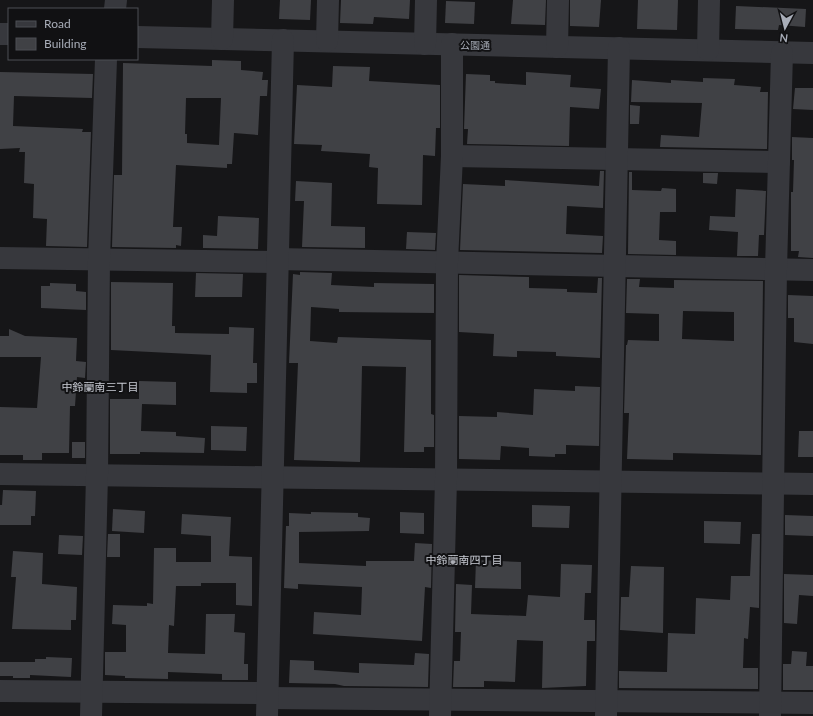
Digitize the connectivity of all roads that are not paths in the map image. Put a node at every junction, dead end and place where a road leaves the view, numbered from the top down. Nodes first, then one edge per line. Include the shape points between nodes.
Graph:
1 (223, 0) edge
2 (328, 0) edge
3 (426, 0) edge
4 (558, 0) edge
5 (709, 0) edge
6 (138, 37) edge
7 (222, 39) junction
8 (283, 40) junction
9 (327, 41) junction
10 (424, 44) junction
11 (452, 44) junction
12 (557, 47) junction
13 (619, 48) junction
14 (708, 50) junction
15 (782, 53) junction
16 (813, 53) edge
17 (106, 60) edge
18 (452, 156) junction
19 (616, 159) junction
20 (779, 162) junction
21 (0, 258) edge
22 (99, 260) junction
23 (277, 260) junction
24 (447, 262) junction
25 (614, 266) junction
26 (776, 269) junction
27 (813, 270) edge
28 (0, 474) edge
29 (97, 476) junction
30 (272, 477) junction
31 (446, 479) junction
32 (610, 481) junction
33 (773, 484) junction
34 (813, 484) edge
35 (0, 691) edge
36 (91, 693) junction
37 (268, 702) edge
38 (813, 703) edge
39 (440, 708) edge
40 (606, 708) edge
41 (770, 709) edge
42 (91, 716) edge

1 - 7 street
2 - 9 street
3 - 10 street
4 - 12 street
5 - 14 street
6 - 7 street, 公園通
7 - 8 street, 公園通
8 - 9 street, 公園通
8 - 23 street
9 - 10 street, 公園通
10 - 11 street, 公園通
11 - 12 street, 公園通
11 - 18 street
12 - 13 street, 公園通
13 - 14 street, 公園通
13 - 19 street
14 - 15 street, 公園通
15 - 16 street, 公園通
15 - 20 street
17 - 22 street
18 - 19 street
18 - 24 street
19 - 20 street
19 - 25 street
20 - 26 street
21 - 22 street
22 - 23 street
22 - 29 street
23 - 24 street
23 - 30 street
24 - 25 street
24 - 31 street
25 - 26 street
25 - 32 street
26 - 27 street
26 - 33 street
28 - 29 street
29 - 30 street
29 - 36 street
30 - 31 street
30 - 37 street
31 - 32 street
31 - 39 street
32 - 33 street
32 - 40 street
33 - 34 street
33 - 41 street
35 - 36 street
36 - 37 street
36 - 42 street
37 - 39 street
38 - 41 street
39 - 40 street
40 - 41 street

